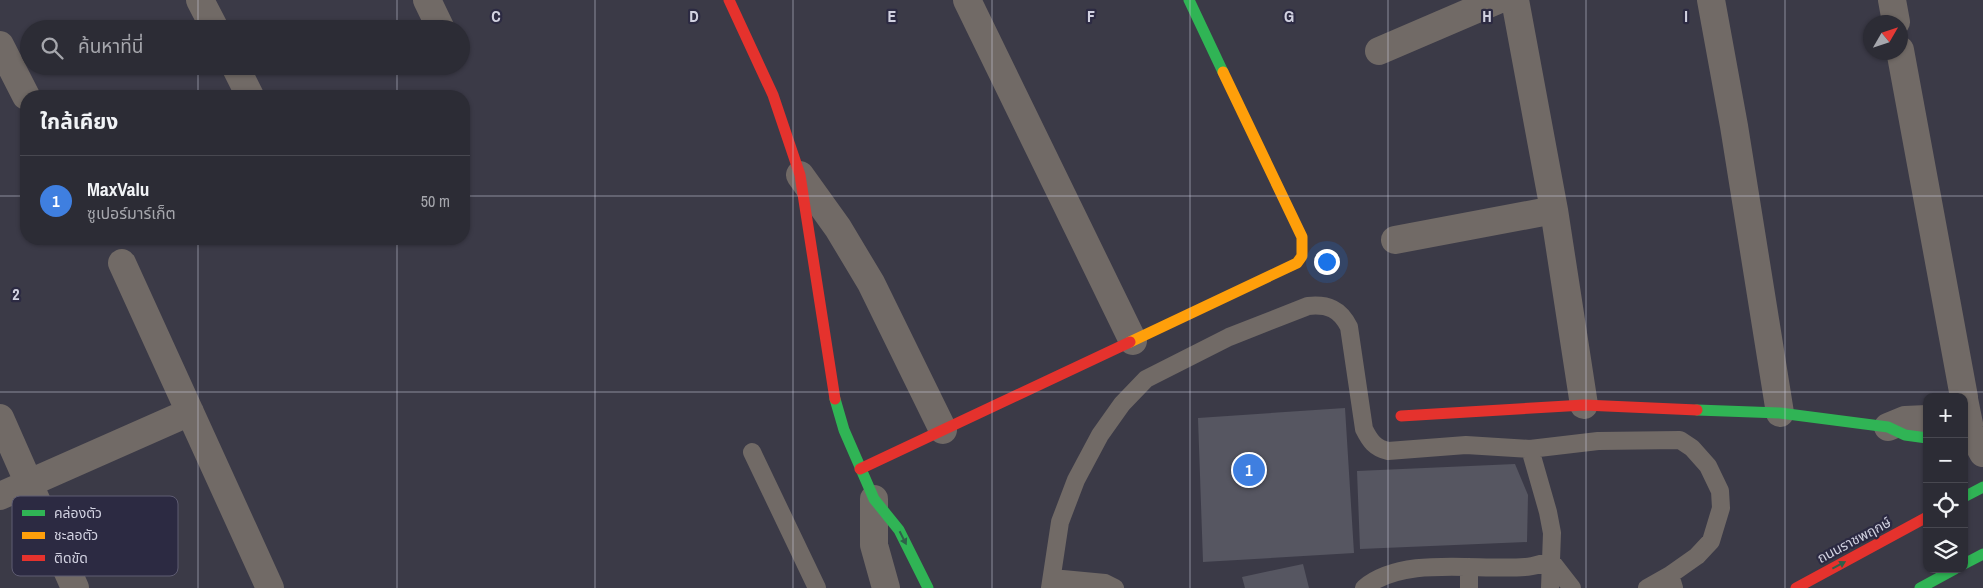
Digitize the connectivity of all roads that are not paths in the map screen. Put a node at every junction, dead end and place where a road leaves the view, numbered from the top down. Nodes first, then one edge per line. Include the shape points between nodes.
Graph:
1 (200, 0) edge
2 (427, 0) edge
3 (729, 0) edge
4 (967, 0) edge
5 (1189, 0) edge
6 (1498, 0) edge
7 (1515, 0) edge
8 (1711, 0) edge
9 (1892, 0) edge
10 (1895, 15) edge
11 (210, 20) edge
12 (437, 20) edge
13 (0, 45) edge
14 (1379, 51) dead end
15 (1902, 60) edge
16 (240, 75) edge
17 (23, 90) edge
18 (247, 90) edge
19 (800, 175) junction
20 (1554, 210) junction
21 (1395, 240) dead end
22 (122, 263) dead end
23 (1133, 341) junction
24 (1963, 393) edge
25 (1584, 405) junction
26 (190, 412) junction
27 (1780, 413) junction
28 (1400, 416) dead end
29 (0, 418) edge
30 (1923, 418) edge
31 (1888, 426) junction
32 (943, 430) junction
33 (1968, 430) edge
34 (1923, 438) edge
35 (1530, 449) junction
36 (752, 452) dead end
37 (1983, 453) edge
38 (860, 469) junction
39 (29, 483) junction
40 (1983, 487) edge
41 (1968, 495) edge
42 (0, 496) edge
43 (35, 496) edge
44 (874, 499) junction
45 (1923, 520) edge
46 (1983, 554) edge
47 (1551, 562) junction
48 (1968, 562) edge
49 (1469, 567) junction
50 (1948, 573) edge
51 (70, 576) edge
52 (1672, 582) edge
53 (1051, 583) edge
54 (75, 588) edge
55 (270, 588) edge
56 (817, 588) edge
57 (886, 588) edge
58 (928, 588) edge
59 (1115, 588) edge
60 (1364, 588) edge
61 (1468, 588) edge
62 (1550, 588) edge
63 (1572, 588) edge
64 (1647, 588) edge
65 (1796, 588) edge
66 (1920, 588) edge

1 - 11 street
2 - 12 street
3 - 19 street via 773,95
4 - 23 street
5 - 23 street via 1302,237 1302,256 1291,268
6 - 14 street
7 - 20 street
8 - 27 street
9 - 10 street
13 - 17 street
15 - 24 street
16 - 18 street
19 - 32 street via 838,228 871,283
19 - 38 street via 834,394
20 - 21 street
20 - 25 street
22 - 26 street
23 - 32 street
25 - 27 street
25 - 28 street
26 - 39 street
26 - 55 street
27 - 31 street
29 - 39 street
30 - 31 street
31 - 34 street via 1905,436
32 - 38 street
33 - 37 street
35 - 47 lane via 1552,533
35 - 52 lane via 1598,441 1657,439 1680,440 1692,448 1708,466 1720,491 1721,508 1710,541
35 - 53 lane via 1466,445 1378,449 1364,429 1346,322 1334,308 1308,306 1229,337 1146,379 1122,404 1100,435 1076,480 1060,522
36 - 56 lane
38 - 44 street
39 - 42 street
39 - 43 street
40 - 41 street
44 - 57 street via 874,546
44 -> 58 street via 899,530
65 -> 45 street, ถนนราชพฤกษ์
46 - 48 street
47 - 49 lane via 1526,567
47 - 62 lane
47 - 63 lane
49 - 60 lane via 1411,569 1384,575
49 - 61 lane
50 - 66 street
51 - 54 street
52 - 64 lane
53 - 59 lane via 1105,583

